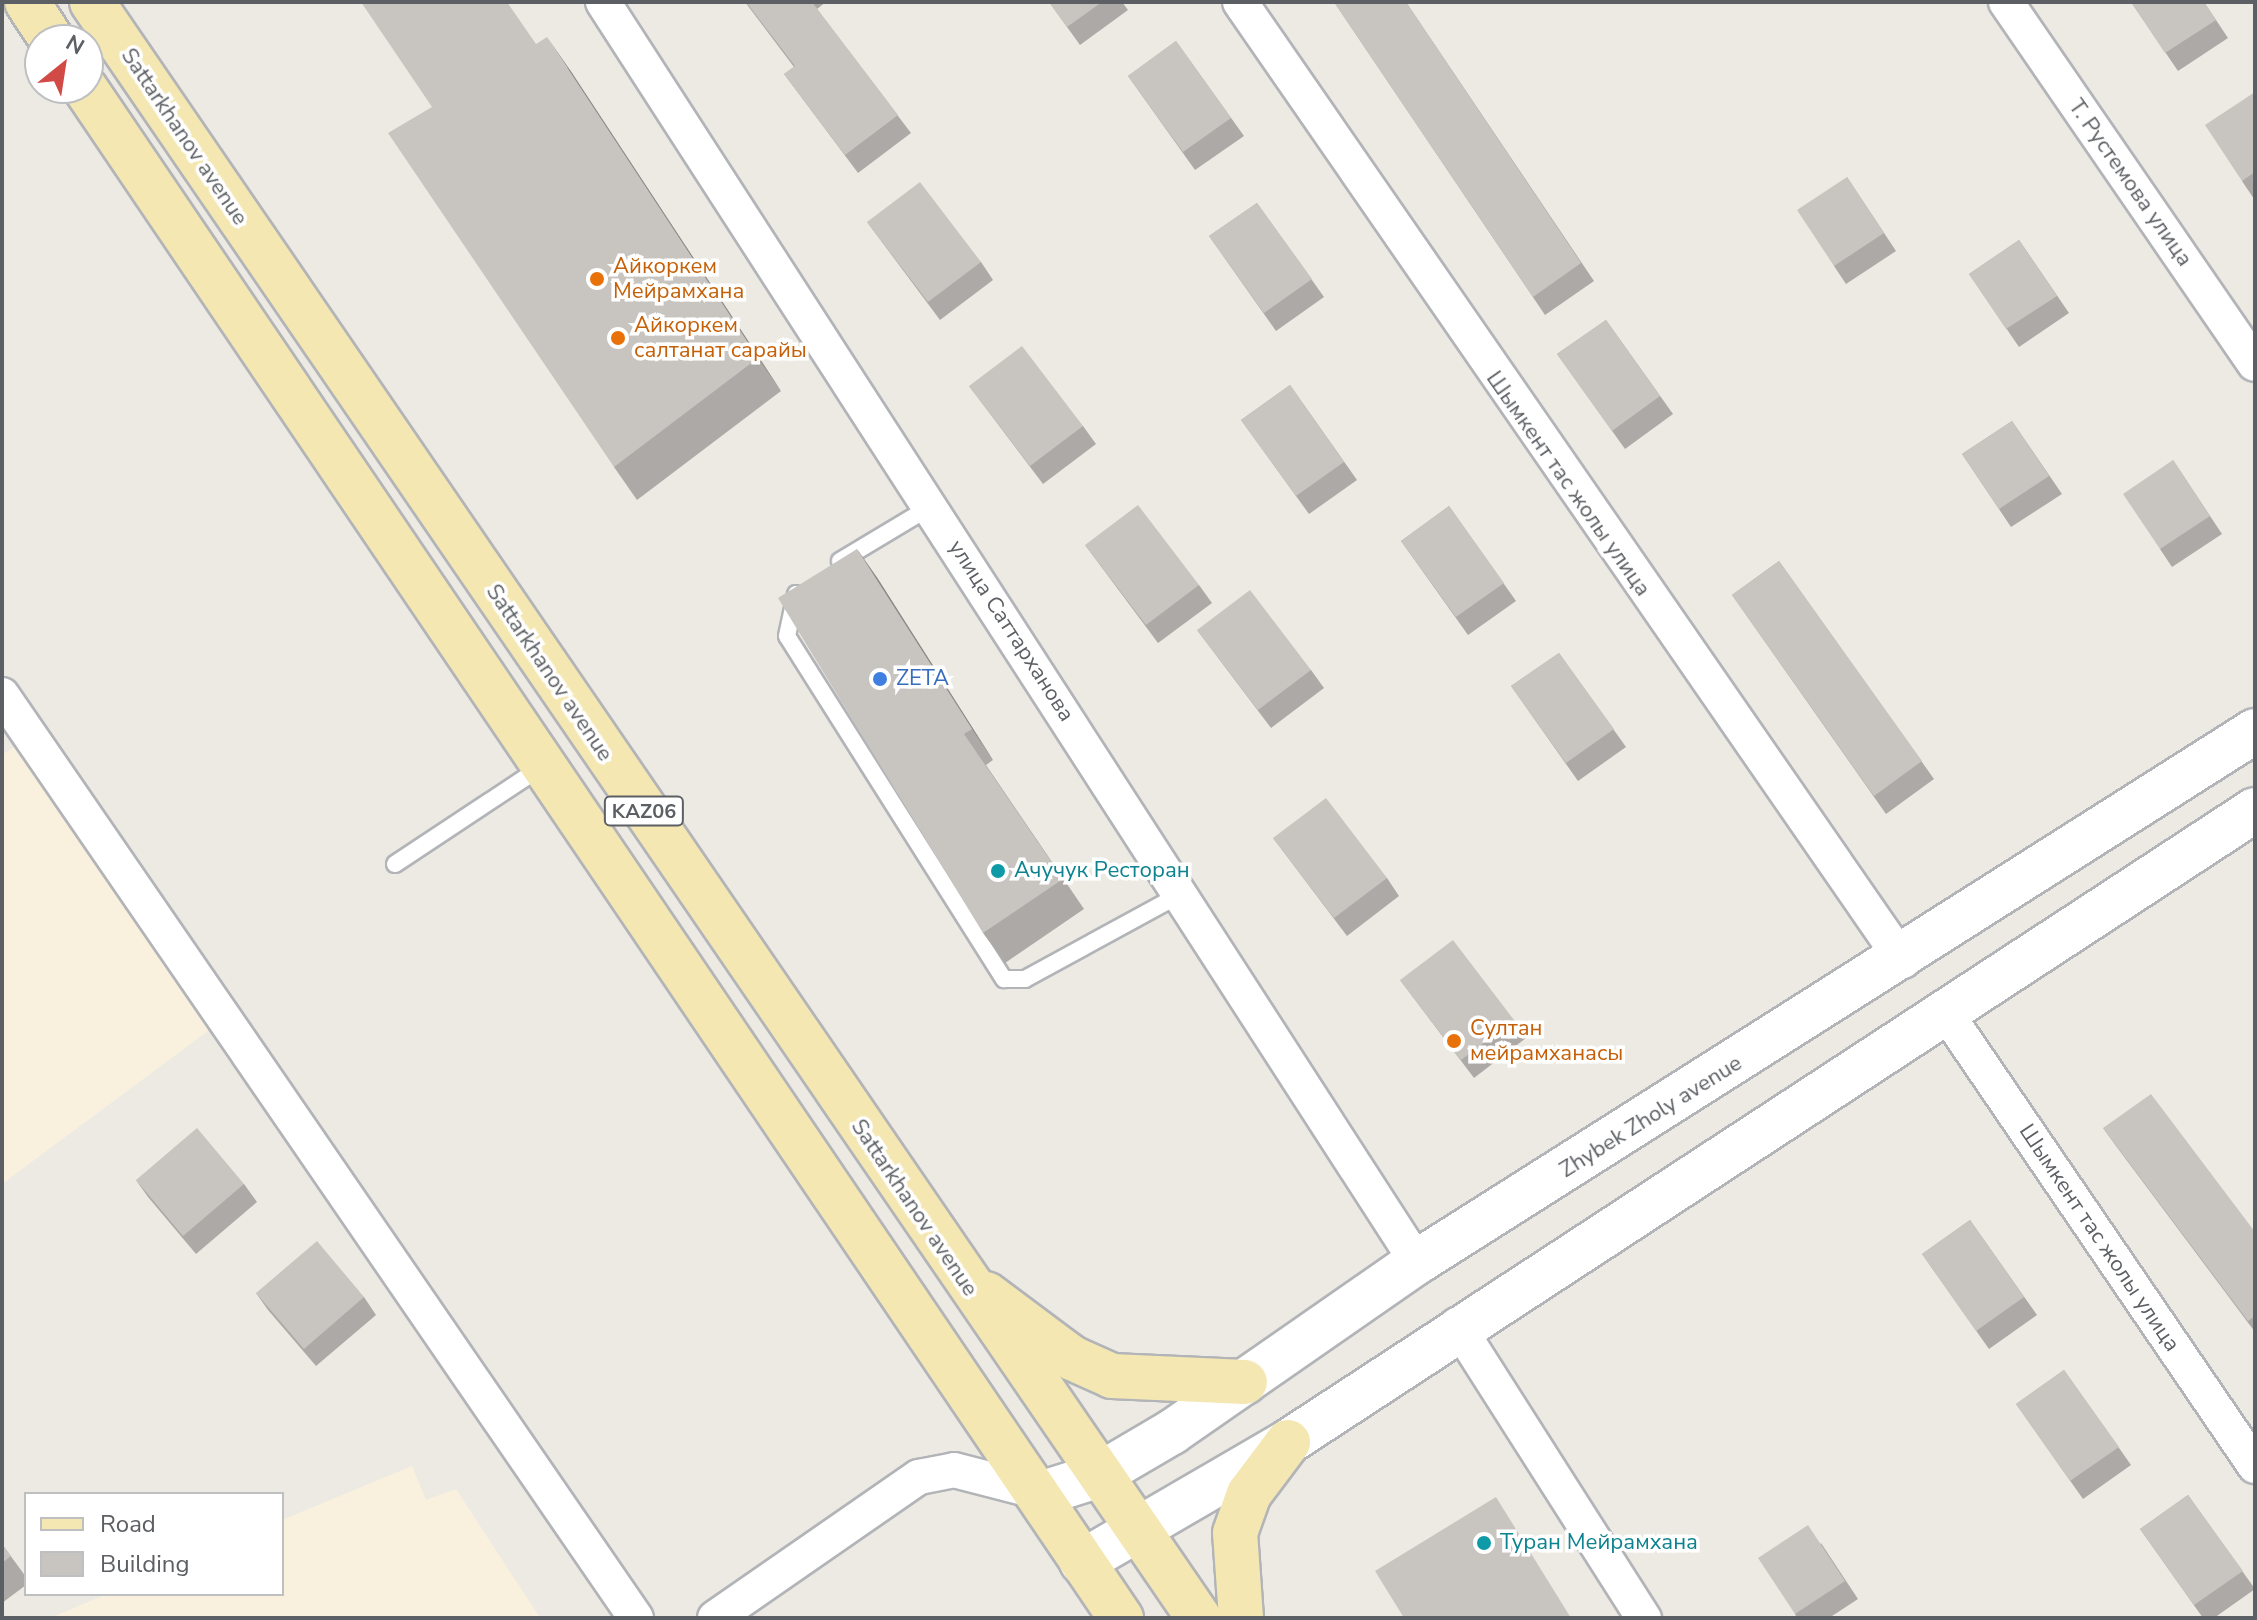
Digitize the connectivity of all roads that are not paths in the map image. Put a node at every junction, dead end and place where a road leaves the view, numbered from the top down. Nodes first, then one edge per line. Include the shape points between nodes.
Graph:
1 (27, 2) edge
2 (92, 2) edge
3 (603, 2) edge
4 (1240, 2) edge
5 (2006, 2) edge
6 (41, 24) edge
7 (96, 104) edge
8 (2255, 364) edge
9 (930, 507) junction
10 (828, 568) edge
11 (807, 583) edge
12 (2, 695) edge
13 (2255, 731) edge
14 (544, 765) junction
15 (2255, 810) edge
16 (395, 864) dead end
17 (1181, 894) junction
18 (1903, 961) junction
19 (1944, 1010) junction
20 (1417, 1262) junction
21 (958, 1273) junction
22 (1457, 1325) junction
23 (1245, 1382) junction
24 (1288, 1442) junction
25 (2255, 1466) edge
26 (1097, 1476) junction
27 (1043, 1493) junction
28 (1139, 1529) junction
29 (1082, 1562) junction
30 (636, 1618) edge
31 (715, 1618) edge
32 (1121, 1618) edge
33 (1199, 1618) edge
34 (1241, 1618) edge
35 (1644, 1618) edge

1 - 6 main road
2 - 21 main road, Sattarkhanov avenue / KАZ06
3 - 9 street, улица Саттарханова
4 - 18 street, Шымкент тас жолы улица via 1500,388
5 - 8 street, Т. Рустемова улица
7 - 14 main road, KАZ06
9 - 10 lane
9 - 17 street, улица Саттарханова
11 - 17 lane via 791,601 787,636 993,971 1025,979
12 - 30 street
13 - 18 street, Zhybek Zholy avenue
14 - 16 lane
14 - 27 main road, KАZ06
15 - 19 street
17 - 20 street, улица Саттарханова
18 - 20 street, Zhybek Zholy avenue
19 - 22 street
19 - 25 street, Шымкент тас жолы улица
20 - 23 street, Zhybek Zholy avenue
21 - 23 main road via 1072,1358 1112,1376
21 - 26 main road, Sattarkhanov avenue / KАZ06
22 - 24 street
22 - 35 street
23 - 26 street, Zhybek Zholy avenue
24 - 28 street
24 - 34 main road via 1249,1494 1235,1533
26 - 27 street, Zhybek Zholy avenue
26 - 28 main road, Sattarkhanov avenue / KАZ06
27 - 29 main road, KАZ06
27 - 31 street via 954,1470 919,1477
28 - 29 street
28 - 33 main road, Sattarkhanov avenue / KАZ06
29 - 32 main road, KАZ06

